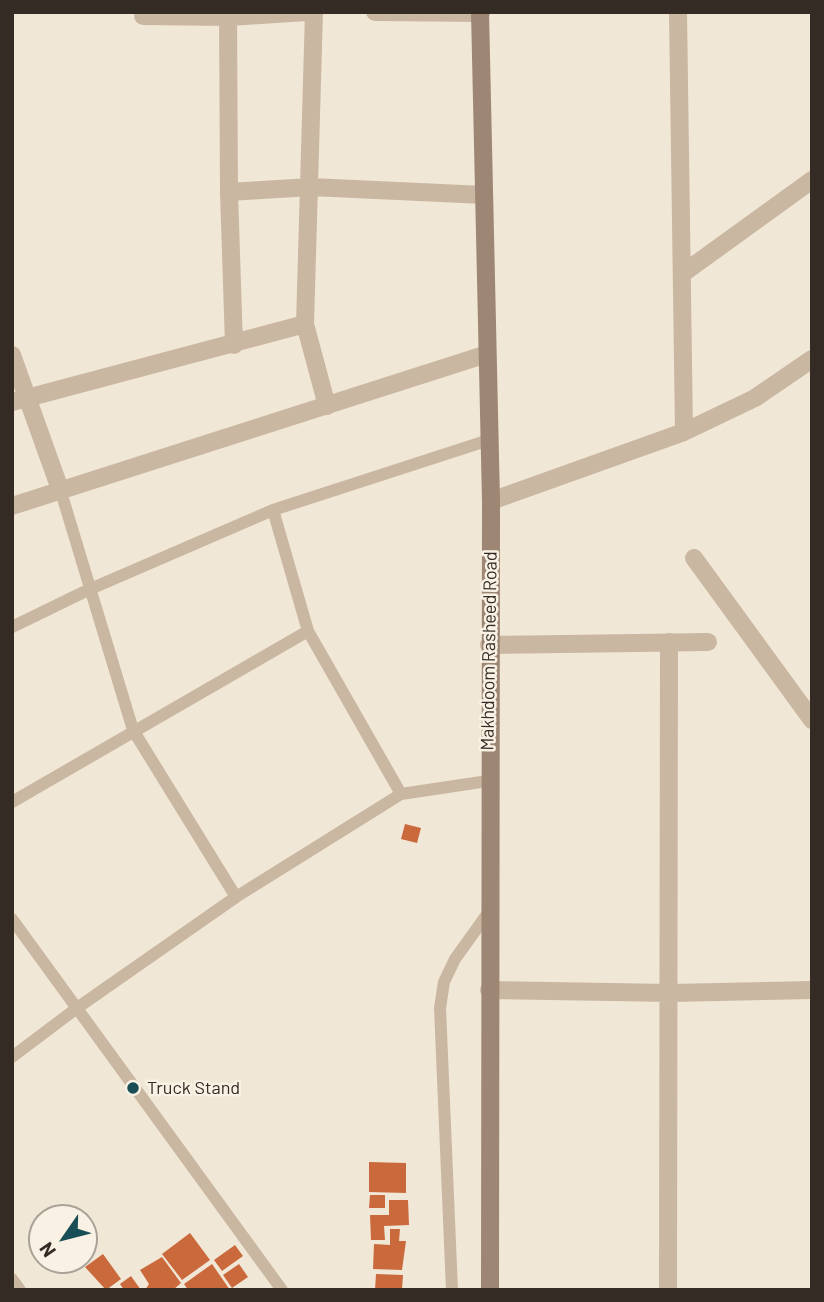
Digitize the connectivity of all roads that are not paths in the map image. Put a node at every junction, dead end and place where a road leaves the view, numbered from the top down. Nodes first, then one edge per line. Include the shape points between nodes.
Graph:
1 (307, 12) edge
2 (314, 12) edge
3 (375, 12) edge
4 (678, 12) edge
5 (481, 13) edge
6 (228, 15) edge
7 (144, 16) dead end
8 (812, 180) edge
9 (311, 187) junction
10 (229, 192) junction
11 (484, 195) junction
12 (682, 274) junction
13 (305, 324) junction
14 (234, 345) junction
15 (487, 354) junction
16 (12, 355) edge
17 (812, 359) edge
18 (20, 400) edge
19 (327, 406) junction
20 (684, 432) junction
21 (489, 440) junction
22 (61, 492) junction
23 (491, 501) junction
24 (12, 506) edge
25 (273, 510) junction
26 (694, 558) dead end
27 (88, 590) junction
28 (12, 627) edge
29 (308, 631) junction
30 (669, 642) junction
31 (708, 642) dead end
32 (489, 645) junction
33 (812, 720) edge
34 (133, 730) junction
35 (488, 781) junction
36 (401, 794) junction
37 (12, 802) edge
38 (236, 897) junction
39 (488, 913) junction
40 (12, 919) edge
41 (489, 990) junction
42 (812, 990) edge
43 (671, 993) junction
44 (77, 1008) junction
45 (12, 1056) edge
46 (12, 1279) edge
47 (20, 1290) edge
48 (282, 1290) edge
49 (453, 1290) edge
50 (490, 1290) edge
51 (668, 1290) edge

1 - 6 street
2 - 9 street
3 - 5 street
4 - 12 street
5 - 11 main road, Makhdoom Rasheed Road
6 - 7 street
6 - 10 street
8 - 12 street
9 - 10 street
9 - 11 street
9 - 13 street
10 - 14 street
11 - 15 main road, Makhdoom Rasheed Road
12 - 20 street
13 - 14 street
13 - 19 street
14 - 18 street
15 - 19 street
15 - 21 main road, Makhdoom Rasheed Road
16 - 18 street
17 - 20 street via 755,398
18 - 22 street
19 - 22 street
20 - 23 street
21 - 23 main road, Makhdoom Rasheed Road
21 - 25 lane
22 - 24 street
22 - 27 lane
23 - 32 main road, Makhdoom Rasheed Road
25 - 27 lane
25 - 29 lane
26 - 33 street
27 - 28 lane
27 - 34 lane
29 - 34 lane
29 - 36 lane
30 - 31 street
30 - 32 street
30 - 43 street
32 - 35 main road, Makhdoom Rasheed Road
34 - 37 lane
34 - 38 lane
35 - 36 lane
35 - 39 main road, Makhdoom Rasheed Road
36 - 38 lane
38 - 44 lane
39 - 41 main road, Makhdoom Rasheed Road
39 - 49 lane via 455,959 444,982 440,1008
40 - 44 lane
41 - 43 street
41 - 50 main road, Makhdoom Rasheed Road
42 - 43 street
43 - 51 street
44 - 45 lane
44 - 48 lane
46 - 47 lane

